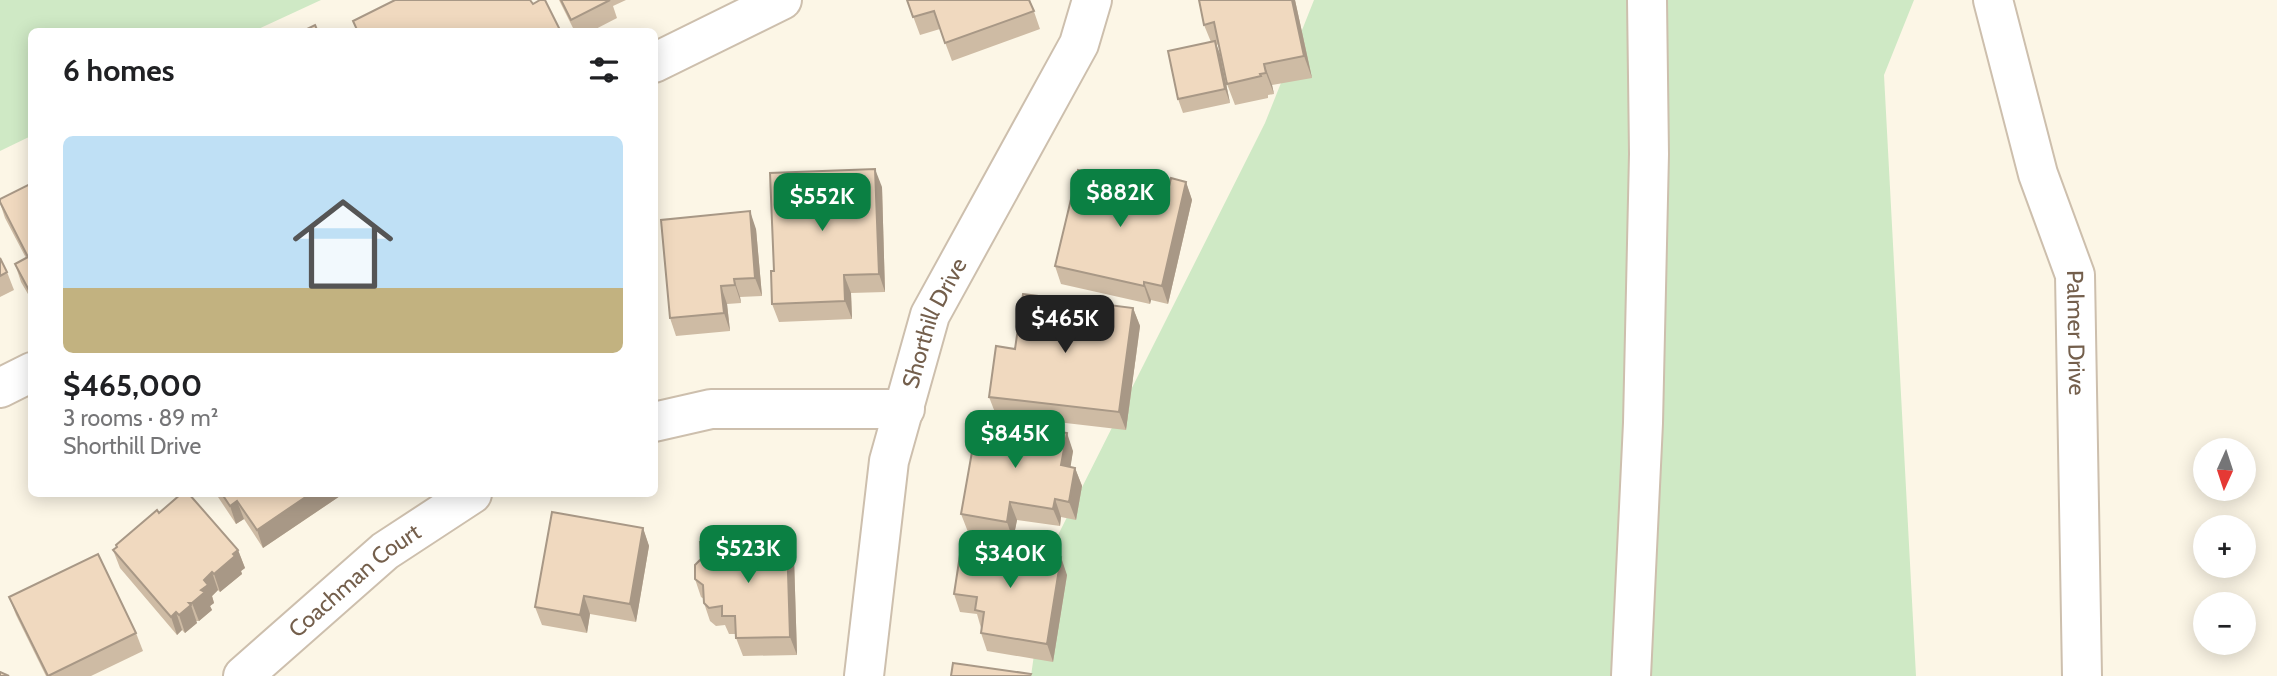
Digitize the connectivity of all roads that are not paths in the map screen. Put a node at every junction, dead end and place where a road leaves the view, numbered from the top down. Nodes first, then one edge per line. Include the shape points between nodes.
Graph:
1 (782, 0) edge
2 (1092, 0) edge
3 (1647, 0) edge
4 (1993, 0) edge
5 (658, 61) edge
6 (28, 374) edge
7 (0, 388) edge
8 (905, 409) junction
9 (658, 421) edge
10 (467, 497) edge
11 (243, 676) edge
12 (864, 676) edge
13 (1631, 676) edge
14 (2082, 676) edge

1 - 5 street
2 - 8 street, Shorthill Drive via 1079,44 930,316
3 - 13 street via 1649,168 1643,424
4 - 14 street, Palmer Drive via 2038,174 2075,275
6 - 7 street
8 - 9 street via 711,409
8 - 12 street, Shorthill Drive via 889,461
10 - 11 street, Coachman Court via 385,551

